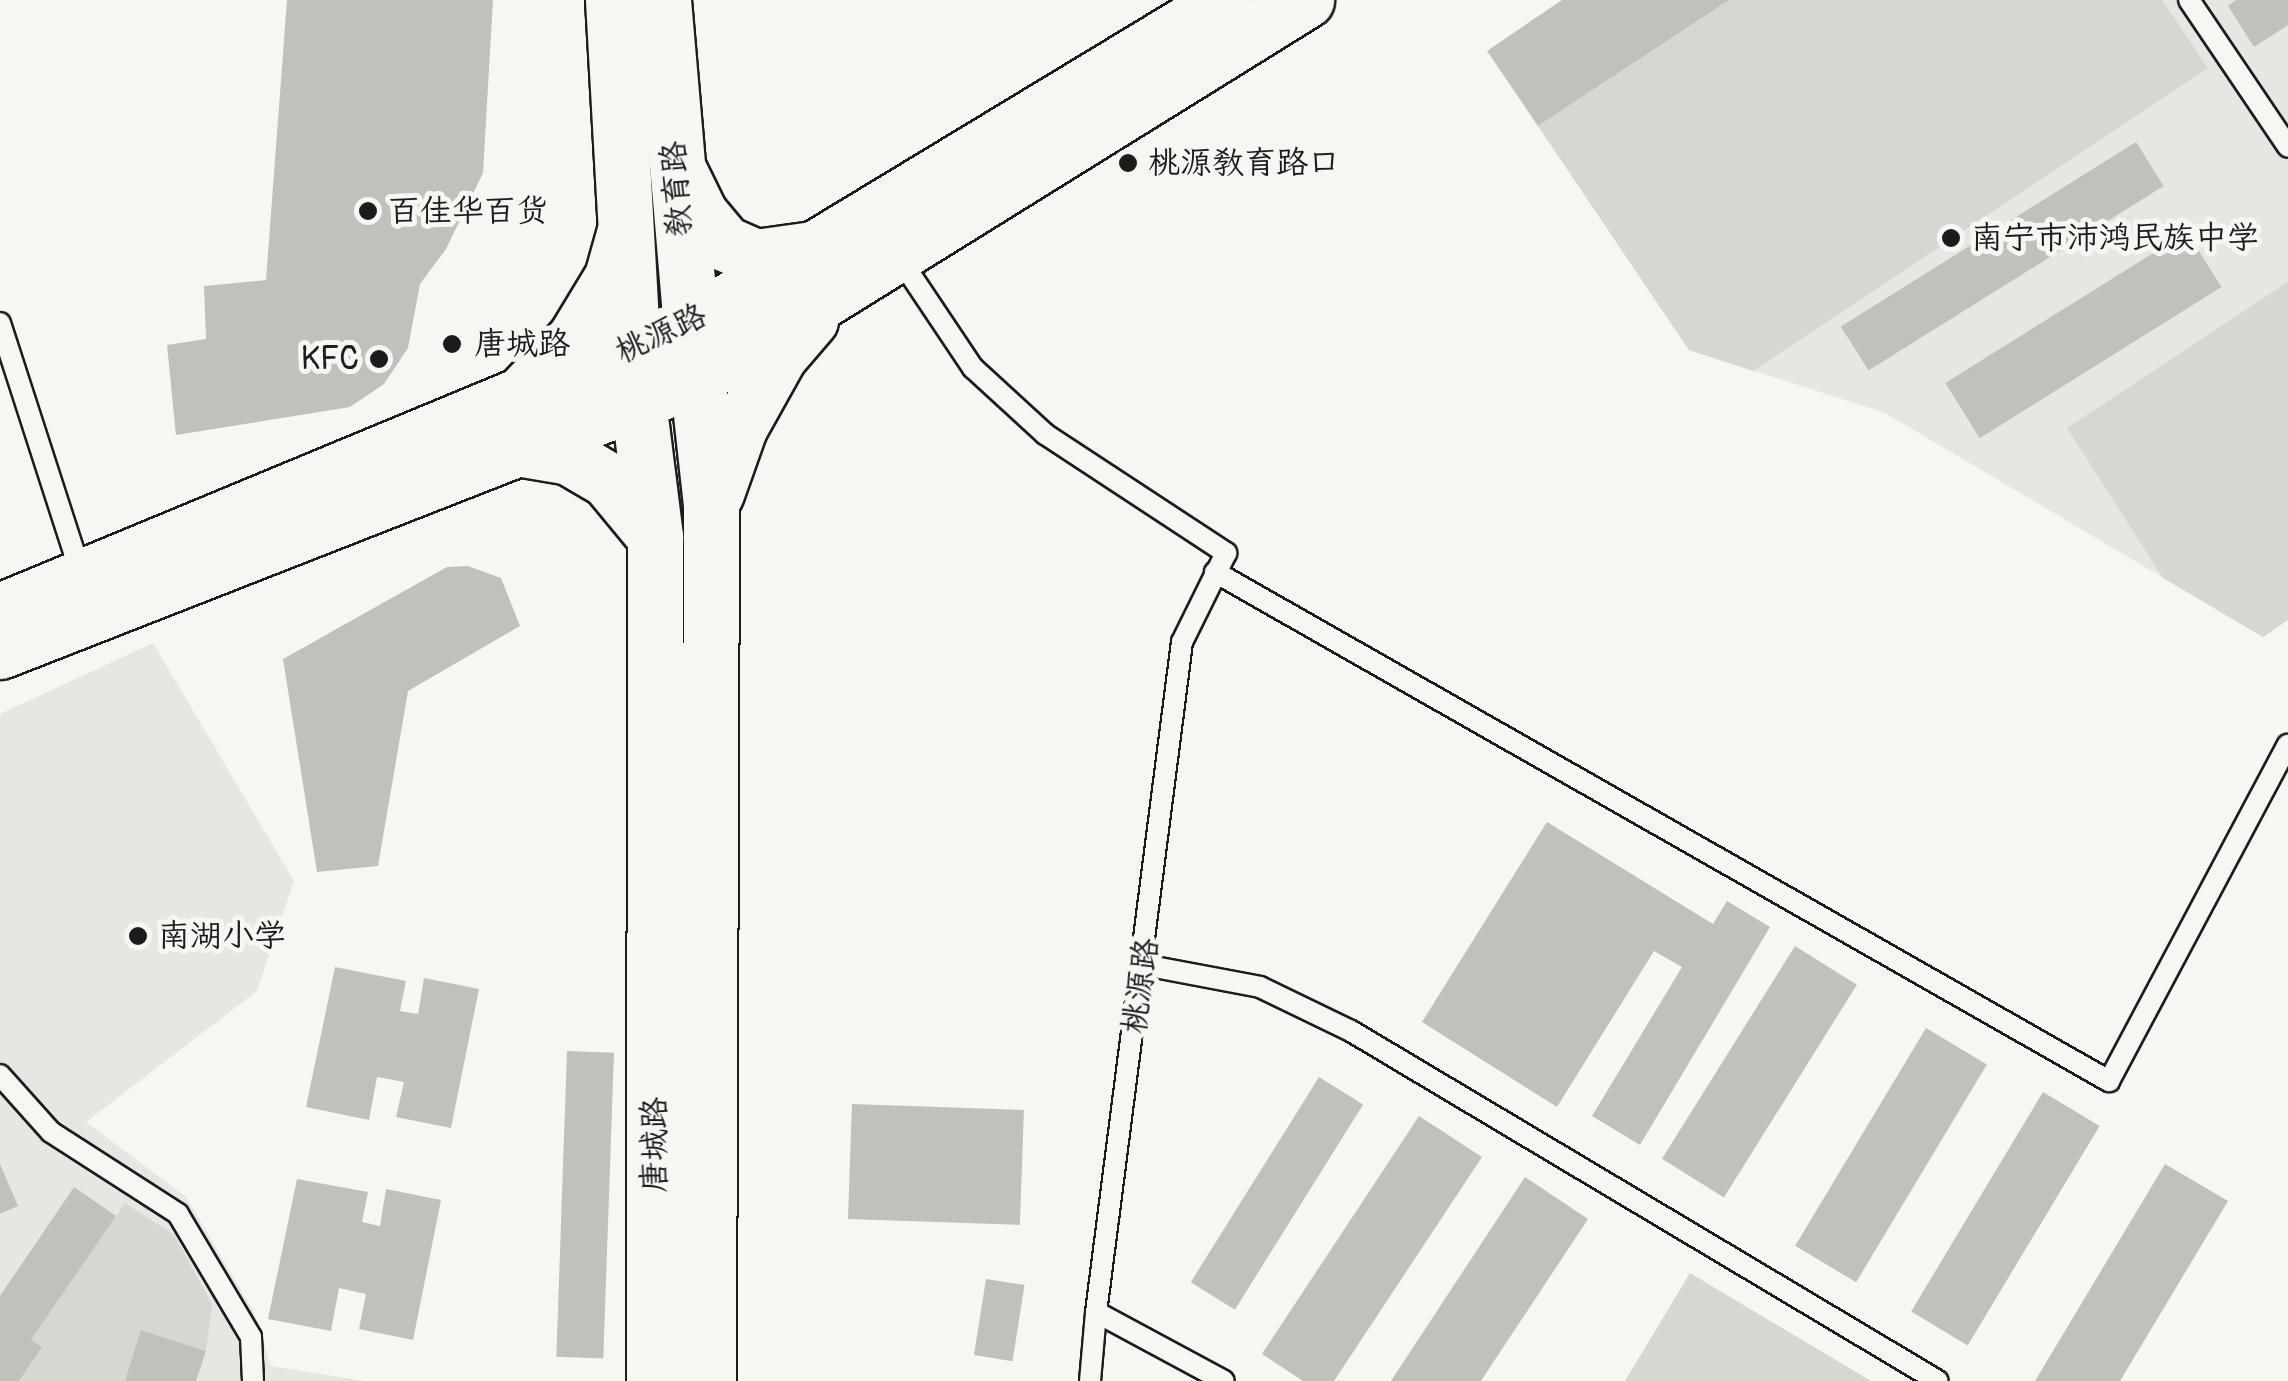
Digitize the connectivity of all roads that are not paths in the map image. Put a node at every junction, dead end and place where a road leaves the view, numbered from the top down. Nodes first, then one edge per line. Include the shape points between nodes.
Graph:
1 (614, 0) edge
2 (663, 0) edge
3 (1226, 0) edge
4 (1306, 0) edge
5 (2190, 0) edge
6 (2288, 147) edge
7 (675, 163) junction
8 (628, 216) junction
9 (898, 256) junction
10 (823, 272) junction
11 (0, 322) edge
12 (692, 352) junction
13 (636, 371) junction
14 (521, 395) junction
15 (510, 448) junction
16 (712, 505) junction
17 (654, 537) junction
18 (1215, 572) junction
19 (82, 577) junction
20 (0, 611) edge
21 (0, 652) edge
22 (2288, 745) edge
23 (1144, 964) junction
24 (0, 1075) edge
25 (1096, 1312) junction
26 (253, 1381) edge
27 (654, 1381) edge
28 (708, 1381) edge
29 (1090, 1381) edge
30 (1224, 1381) edge
31 (1938, 1381) edge

1 - 8 main road, 教育路
2 - 7 main road, 教育路
3 - 10 main road, 桃源路
4 - 9 main road, 桃源路
5 - 6 lane
7 - 10 main road via 700,214 724,244
7 - 12 main road, 教育路
8 - 13 main road, 教育路
8 - 14 main road via 612,277 575,338
9 - 10 main road, 桃源路
9 - 18 lane via 973,368 1045,434 1226,553
10 - 12 main road, 桃源路
10 - 16 main road via 739,428
11 - 19 lane
12 - 13 main road, 桃源路
12 - 16 main road, 唐城路
13 - 14 main road, 桃源路
13 - 15 main road, 桃源路
13 - 17 main road, 唐城路
14 - 19 main road, 桃源路
15 - 17 main road via 569,457 608,480
15 - 21 main road, 桃源路
16 - 28 main road, 唐城路
17 - 27 main road, 唐城路
18 - 22 lane via 2109,1081
18 - 23 lane, 桃源路 via 1182,642
19 - 20 main road, 桃源路
23 - 25 lane, 桃源路
23 - 31 lane via 1260,987 1351,1032
24 - 26 lane via 51,1132 178,1214 251,1338
25 - 29 lane, 桃源路
25 - 30 lane

